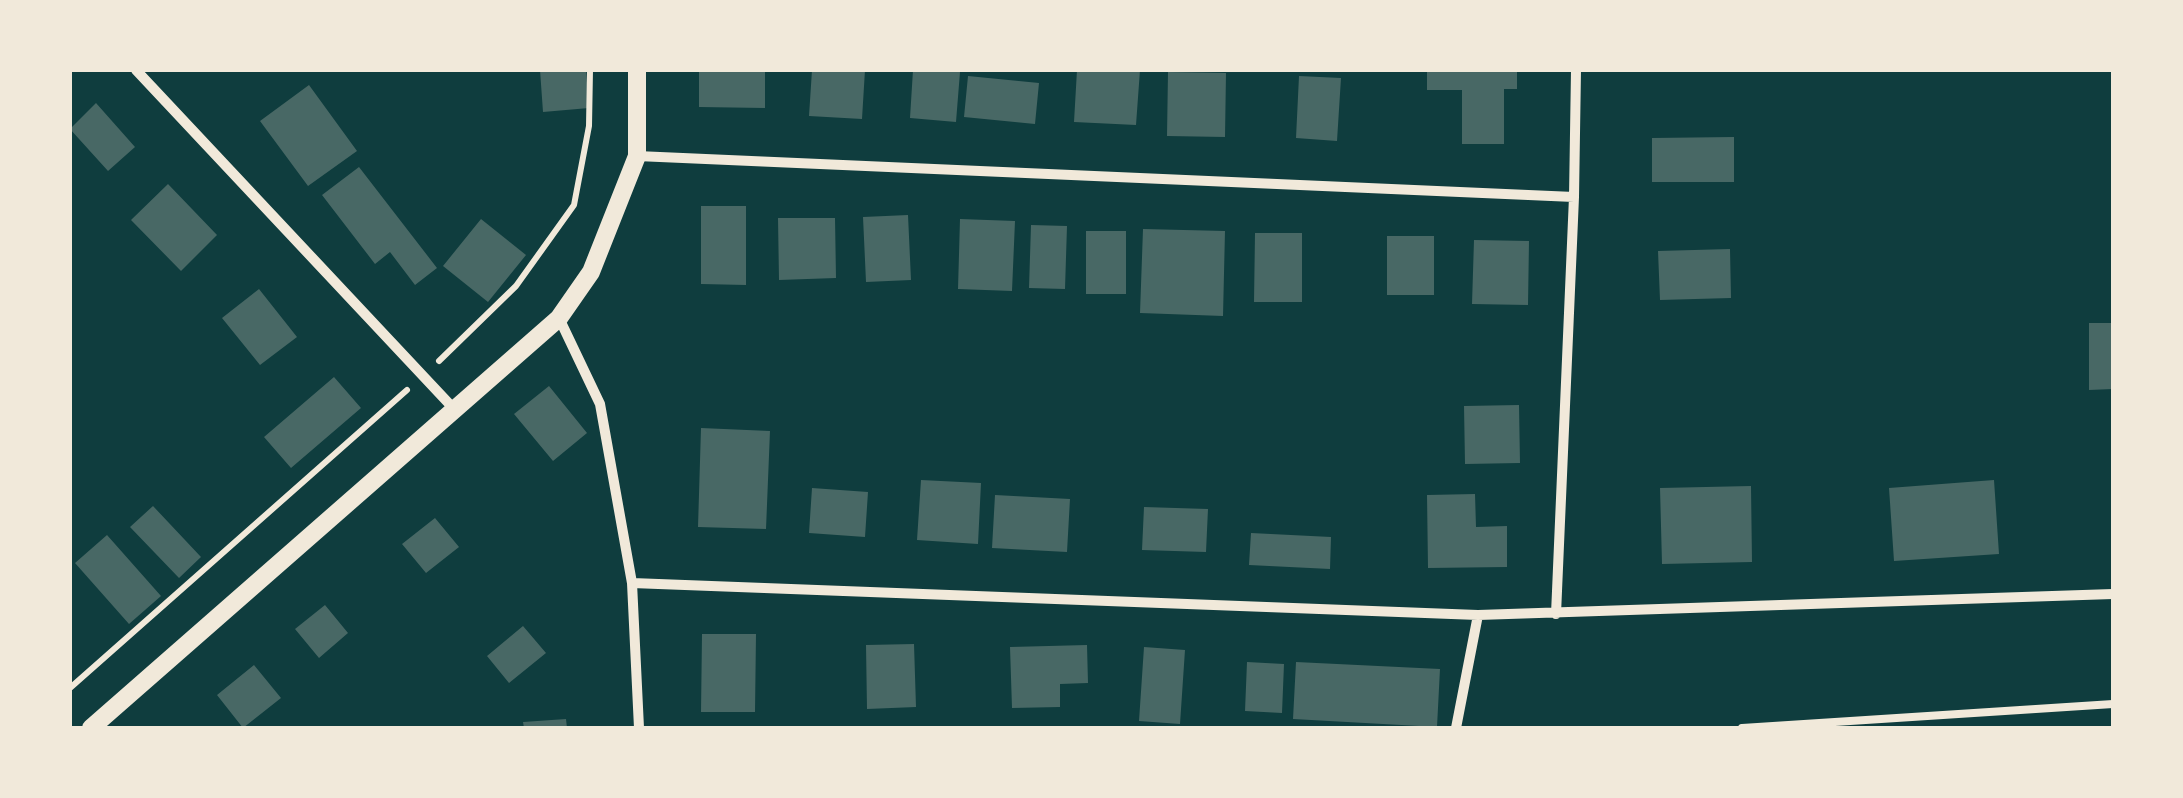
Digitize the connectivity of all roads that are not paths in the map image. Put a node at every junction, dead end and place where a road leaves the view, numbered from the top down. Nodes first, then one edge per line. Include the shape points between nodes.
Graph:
1 (136, 70) edge
2 (637, 70) edge
3 (1576, 70) edge
4 (636, 156) junction
5 (1574, 197) junction
6 (559, 318) junction
7 (456, 411) junction
8 (632, 583) junction
9 (2113, 594) edge
10 (1556, 614) junction
11 (1478, 615) junction
12 (2113, 704) edge
13 (90, 728) edge
14 (639, 728) edge
15 (1456, 728) edge
16 (1742, 728) edge

1 - 7 street
2 - 4 street
3 - 5 street
4 - 5 street
4 - 6 street via 591,272
5 - 10 street
6 - 7 street
6 - 8 street via 600,404
7 - 13 street
8 - 11 street
8 - 14 street
9 - 10 street
10 - 11 street
11 - 15 street
12 - 16 lane

